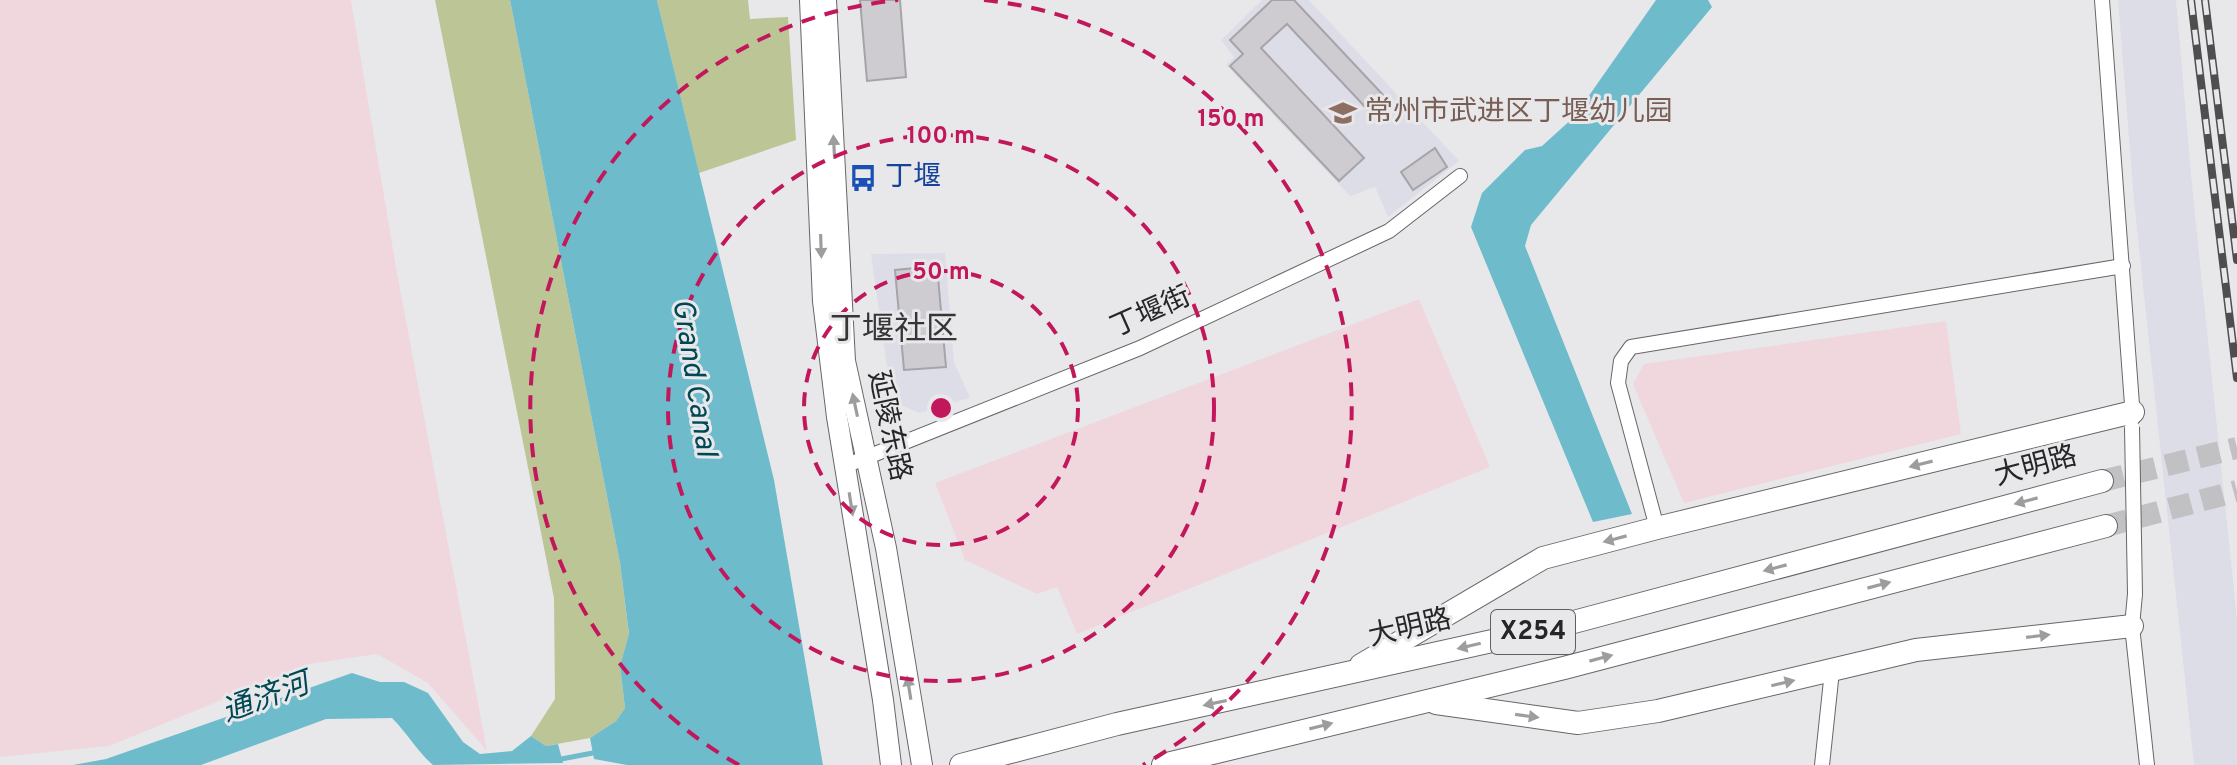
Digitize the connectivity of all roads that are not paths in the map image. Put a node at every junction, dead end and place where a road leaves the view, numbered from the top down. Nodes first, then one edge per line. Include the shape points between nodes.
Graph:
1 (810, 0) edge
2 (826, 0) edge
3 (2102, 0) edge
4 (1460, 176) dead end
5 (2123, 266) junction
6 (2132, 420) junction
7 (865, 456) junction
8 (845, 466) junction
9 (2102, 481) tunnel mouth
10 (2106, 526) tunnel mouth
11 (1657, 528) junction
12 (2132, 626) junction
13 (1832, 671) junction
14 (1343, 675) junction
15 (1422, 701) junction
16 (891, 765) edge
17 (922, 765) edge
18 (961, 765) edge
19 (1163, 765) edge
20 (1822, 765) edge
21 (2147, 765) edge

1 -> 8 main road, 延陵东路 via 823,301
7 -> 2 main road, 延陵东路 via 845,361
3 - 5 street
4 - 7 street, 丁堰街 via 1389,231 1140,348
5 - 6 street
5 - 11 street via 1631,347 1621,361 1618,383
6 -> 11 main road
6 - 12 street, bridge
7 - 8 street, 丁堰街
17 -> 7 main road, 延陵东路
8 -> 16 main road, 延陵东路
9 -> 14 main road, 大明路 / X254 via 1555,627
15 -> 10 main road, X254
11 -> 14 main road via 1543,558
13 -> 12 main road via 1916,650
12 - 21 street
15 -> 13 main road via 1578,723 1658,711
13 - 20 street
14 -> 18 main road, 大明路 / X254 via 1117,724
19 -> 15 main road, X254

